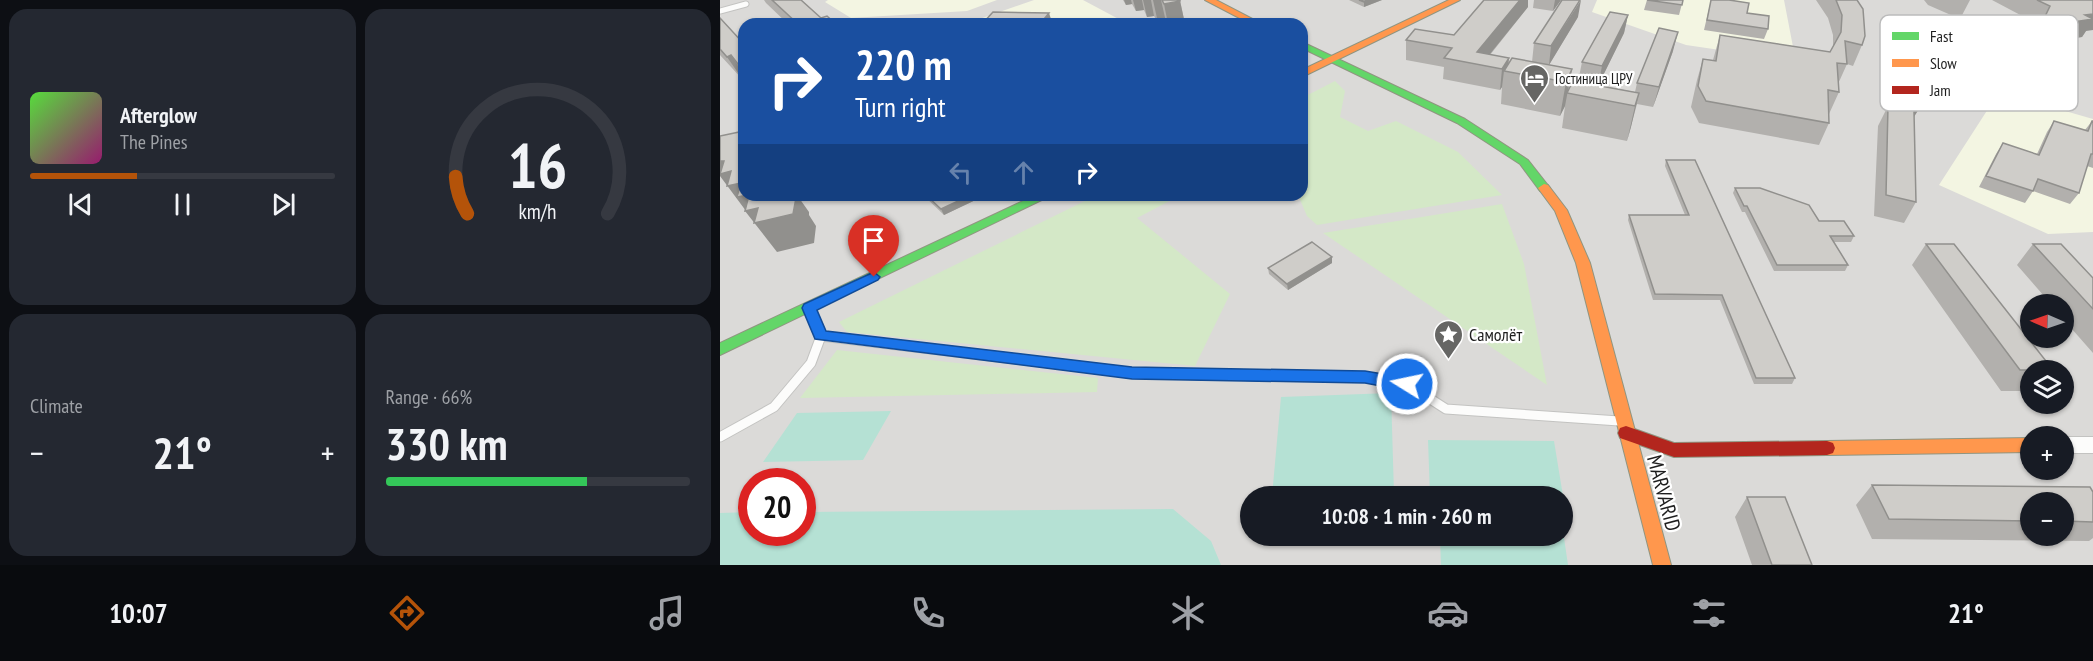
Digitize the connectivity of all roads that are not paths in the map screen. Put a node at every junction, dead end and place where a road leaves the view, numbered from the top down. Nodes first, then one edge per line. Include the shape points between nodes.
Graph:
1 (1209, 0) edge
2 (1456, 0) edge
3 (746, 4) dead end
4 (720, 11) edge
5 (1246, 18) edge
6 (1308, 48) edge
7 (1332, 59) junction
8 (1308, 71) edge
9 (1033, 201) edge
10 (809, 308) junction
11 (820, 336) junction
12 (720, 349) edge
13 (1625, 427) junction
14 (720, 437) edge
15 (2074, 445) edge
16 (2093, 445) edge
17 (2020, 446) edge
18 (1662, 565) edge

1 - 5 street
2 - 7 street
3 - 4 lane
6 - 7 street, MARVARID
7 - 8 street
7 - 13 street, MARVARID via 1461,121 1524,162 1561,210 1583,263
9 - 10 street
10 - 11 lane
10 - 12 street
11 - 13 lane via 1132,373 1365,377 1407,384 1446,409
11 - 14 lane via 811,363 774,407
13 - 17 street via 1674,450
13 - 18 street, MARVARID
15 - 16 street

